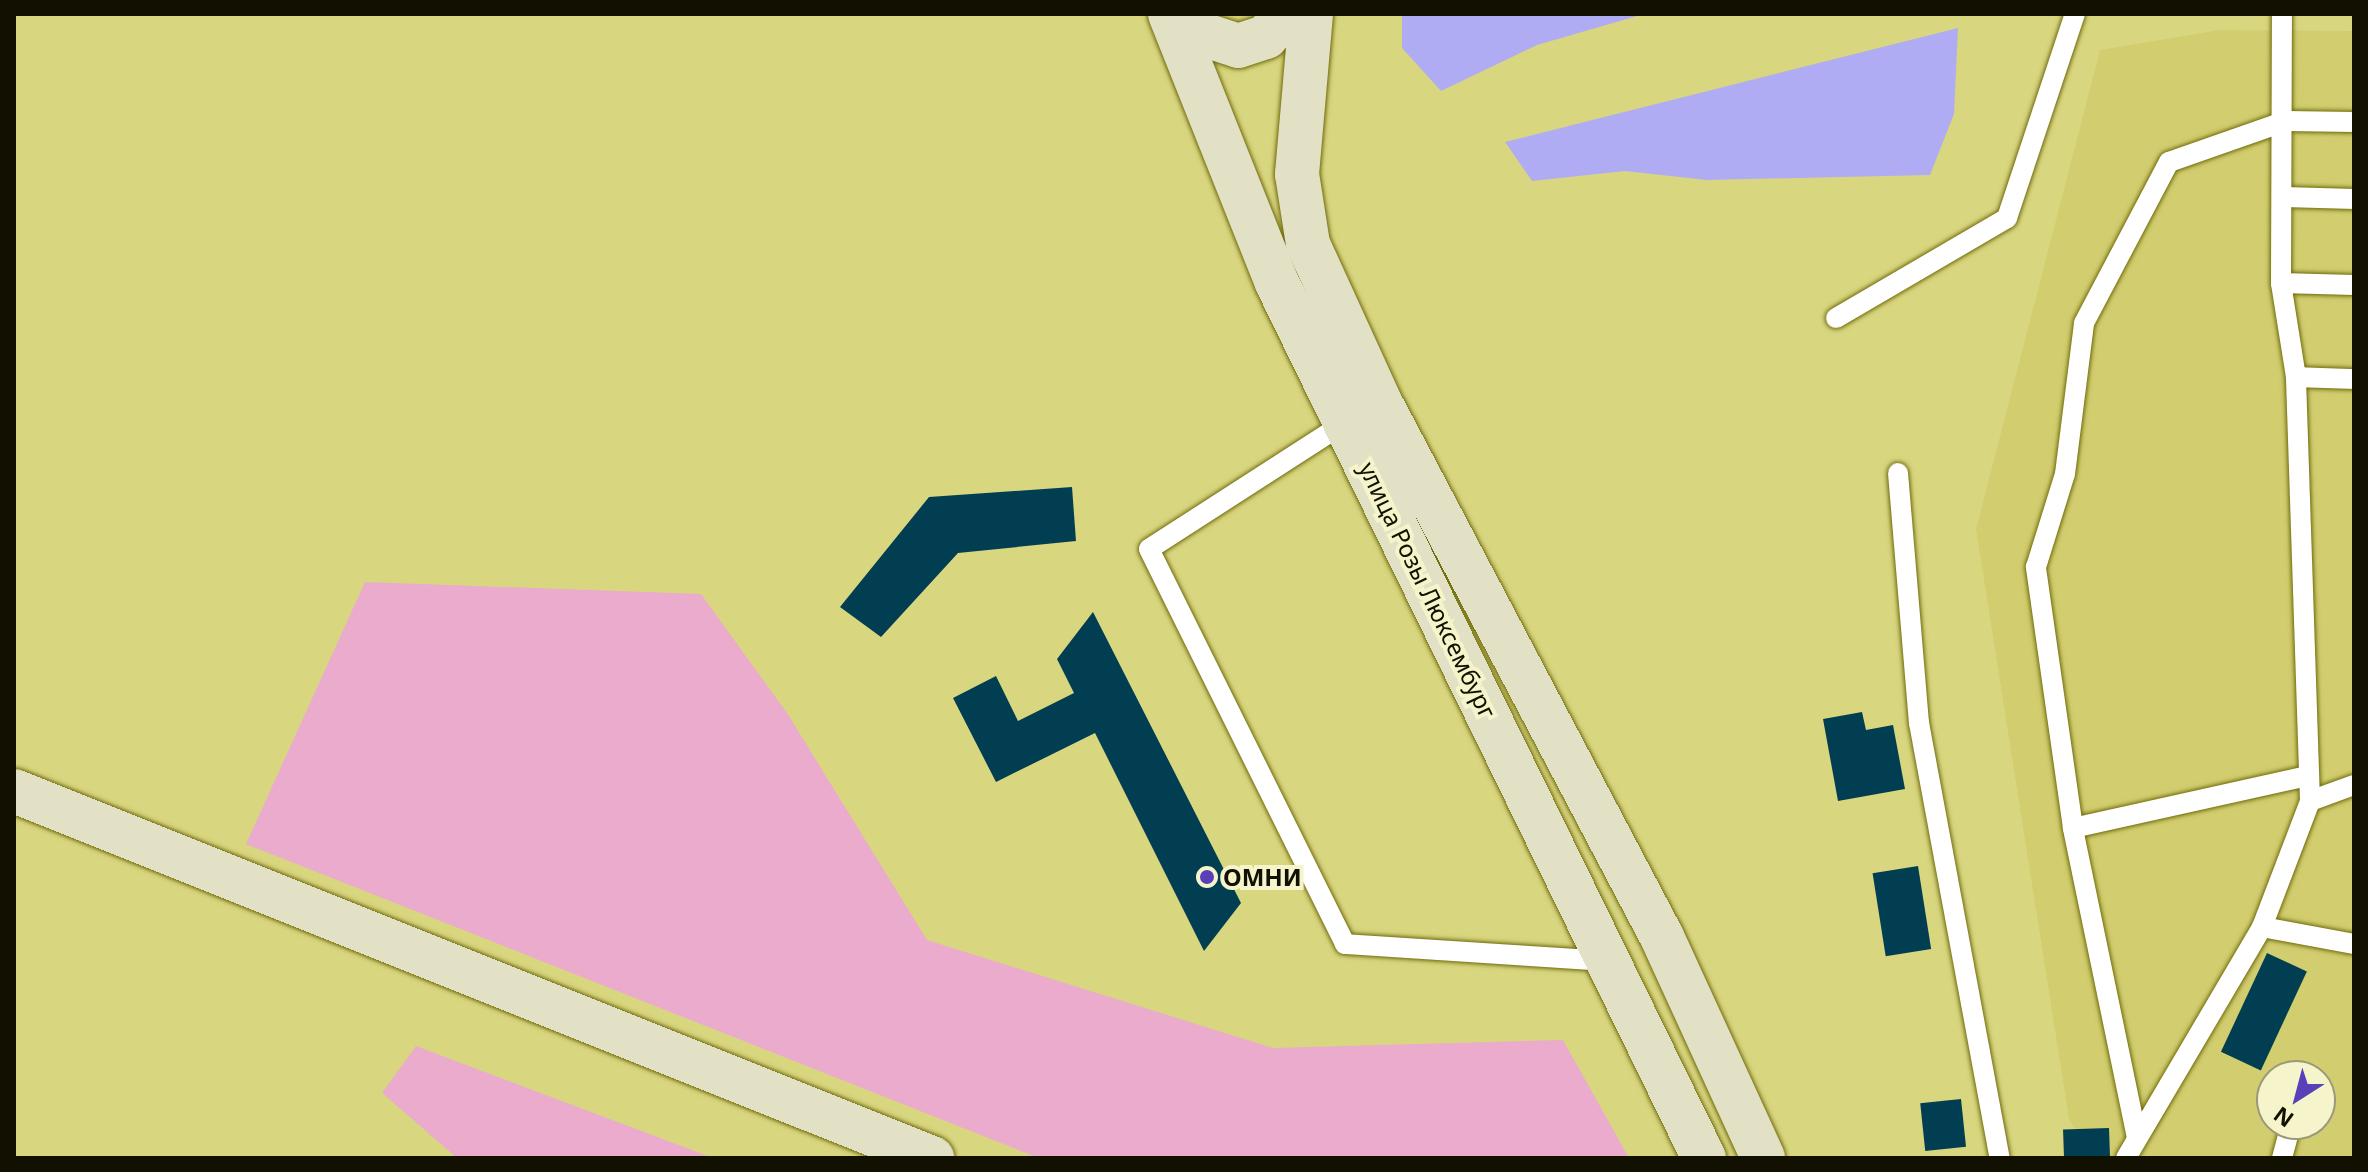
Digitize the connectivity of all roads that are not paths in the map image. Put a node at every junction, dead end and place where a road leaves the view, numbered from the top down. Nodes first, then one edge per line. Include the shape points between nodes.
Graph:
1 (1170, 14) edge
2 (1182, 14) edge
3 (1285, 14) edge
4 (1311, 14) edge
5 (2075, 14) edge
6 (2282, 14) edge
7 (2286, 121) junction
8 (2354, 122) edge
9 (2285, 197) junction
10 (2354, 199) edge
11 (2281, 283) junction
12 (2354, 285) edge
13 (1836, 318) dead end
14 (2296, 377) junction
15 (2354, 379) edge
16 (1363, 412) junction
17 (1898, 473) dead end
18 (2307, 776) junction
19 (2354, 785) edge
20 (14, 791) edge
21 (2310, 801) junction
22 (2073, 828) junction
23 (2262, 927) junction
24 (1662, 937) junction
25 (2354, 944) edge
26 (1611, 961) junction
27 (2137, 1138) junction
28 (932, 1158) edge
29 (1704, 1158) edge
30 (1763, 1158) edge
31 (2000, 1158) edge
32 (2126, 1158) edge

1 - 16 main road, улица Розы Люксембург via 1277,283
2 - 3 main road via 1213,40 1238,46 1266,37
4 - 16 main road, улица Розы Люксембург via 1299,125 1299,215
5 - 13 lane via 2007,218
6 - 7 lane
7 - 8 lane
7 - 9 lane
7 - 22 lane via 2169,162 2084,323 2065,474 2036,567
9 - 10 lane
9 - 11 lane
11 - 12 lane
11 - 14 lane
14 - 15 lane
14 - 18 lane
16 - 24 main road, улица Розы Люксембург
16 - 26 main road, улица Розы Люксембург
16 - 26 lane via 1149,549 1345,944
17 - 31 lane via 1919,723
18 - 21 lane
18 - 22 lane
19 - 21 lane
20 - 28 main road
21 - 23 lane
22 - 27 lane
23 - 25 lane
23 - 27 lane
24 - 26 main road
24 - 30 main road, улица Розы Люксембург
26 - 29 main road, улица Розы Люксембург
27 - 32 lane

